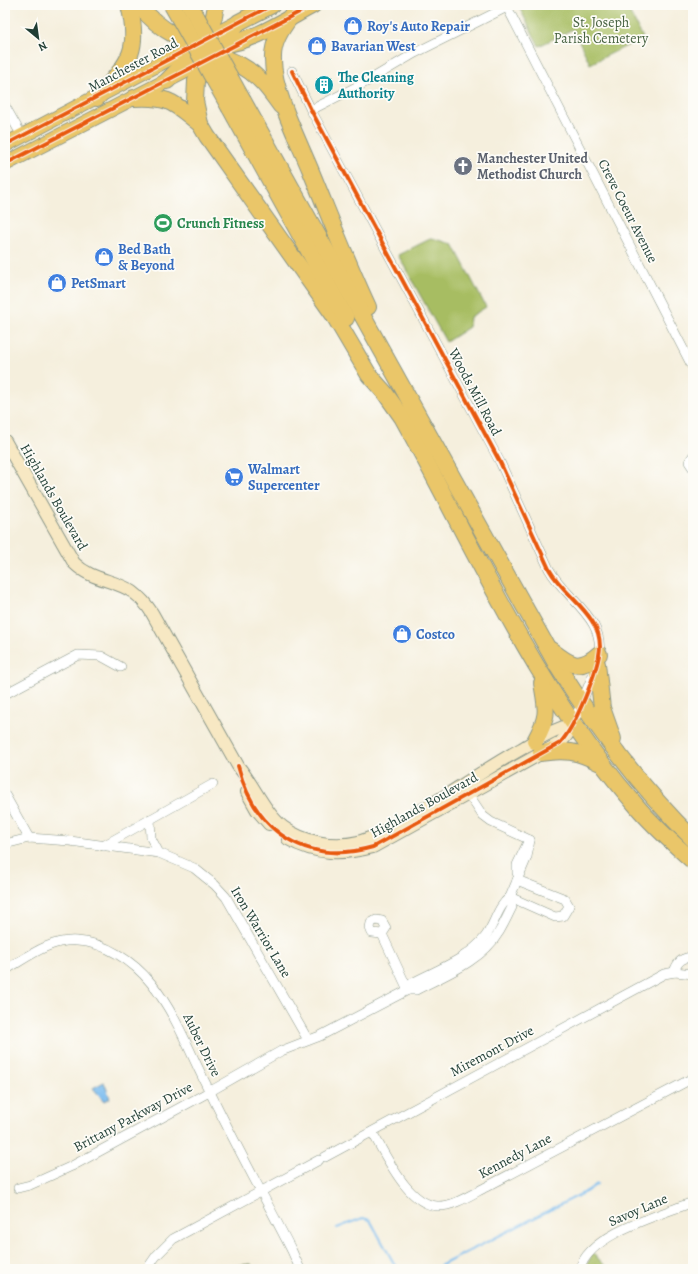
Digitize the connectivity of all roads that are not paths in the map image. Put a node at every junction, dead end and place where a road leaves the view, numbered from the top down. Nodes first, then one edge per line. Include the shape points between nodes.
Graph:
1 (129, 5) edge
2 (139, 5) edge
3 (172, 5) edge
4 (190, 5) edge
5 (216, 5) edge
6 (272, 5) edge
7 (313, 5) edge
8 (507, 6) edge
9 (291, 16) junction
10 (206, 49) junction
11 (179, 53) joint
12 (292, 72) dead end
13 (167, 81) joint
14 (97, 98) junction
15 (134, 98) junction
16 (236, 104) junction
17 (5, 106) edge
18 (311, 110) junction
19 (286, 112) junction
20 (200, 124) junction
21 (22, 136) junction
22 (5, 145) edge
23 (5, 164) edge
24 (692, 366) dead end
25 (404, 391) junction
26 (385, 393) junction
27 (5, 441) edge
28 (693, 456) edge
29 (693, 468) edge
30 (544, 644) junction
31 (598, 659) junction
32 (121, 667) dead end
33 (540, 673) junction
34 (5, 694) edge
35 (582, 704) junction
36 (573, 724) junction
37 (597, 726) junction
38 (538, 747) junction
39 (620, 757) junction
40 (601, 763) junction
41 (213, 784) dead end
42 (465, 790) junction
43 (5, 794) edge
44 (150, 819) junction
45 (30, 838) junction
46 (693, 839) edge
47 (5, 844) edge
48 (103, 846) junction
49 (159, 853) junction
50 (693, 861) edge
51 (517, 880) junction
52 (510, 897) junction
53 (382, 934) dead end
54 (693, 957) edge
55 (5, 970) edge
56 (674, 972) junction
57 (693, 974) edge
58 (408, 990) junction
59 (308, 1040) junction
60 (693, 1078) edge
61 (209, 1092) junction
62 (372, 1132) junction
63 (18, 1188) dead end
64 (261, 1191) junction
65 (693, 1202) edge
66 (581, 1268) edge
67 (146, 1269) edge
68 (300, 1269) edge

1 - 14 highway via 134,34 133,46 123,69
2 - 10 highway via 164,29
3 - 16 highway, bridge
4 - 16 highway, bridge
5 - 10 highway
6 - 10 highway via 239,22
7 - 9 highway
8 - 18 street
8 - 24 street, Creve Coeur Avenue
9 - 10 highway via 252,37
9 - 19 highway via 278,35 273,52 274,72
10 - 11 highway
10 - 13 highway
10 - 19 highway via 254,74
10 - 20 highway via 195,90 196,112
11 - 14 main road, Manchester Road
12 - 18 street, Woods Mill Road
13 - 15 main road, Manchester Road
14 - 21 main road, Manchester Road
15 - 20 highway via 153,97 172,102
15 - 23 main road, Manchester Road
16 - 25 highway
16 - 26 highway
17 - 21 street
18 - 31 street, Woods Mill Road via 497,456 552,575 593,621 599,637
19 - 25 highway
20 - 26 highway via 333,314 369,374
21 - 22 main road, Manchester Road
25 - 30 highway
26 - 33 highway via 417,445
27 - 42 street, Highlands Boulevard via 74,563 88,575 132,591 144,601 238,766 242,784 257,810 266,822 285,837 297,844 327,853 373,847
28 - 29 street via 690,462
30 - 31 highway via 572,664 582,666
30 - 35 highway
31 - 35 street, Woods Mill Road
31 - 39 highway via 602,708
32 - 34 street via 101,656 78,655
33 - 36 highway
33 - 38 highway via 547,717
35 - 36 street, Woods Mill Road
35 - 37 highway
36 - 37 highway
36 - 38 street, Highlands Boulevard via 560,743
36 - 40 highway
37 - 39 highway
38 - 40 highway via 583,753
38 - 42 street, Highlands Boulevard via 487,768
39 - 46 highway
40 - 50 highway via 636,806
41 - 44 street
42 - 51 street, Brittany Parkway Drive via 483,816 530,840 517,865
43 - 45 street
44 - 48 street
44 - 49 street via 151,838
45 - 47 street, Iron Warrior Lane
45 - 48 street, Iron Warrior Lane
48 - 49 street, Iron Warrior Lane
49 - 59 street, Iron Warrior Lane via 194,868 226,897
51 - 52 street, Brittany Parkway Drive
51 - 52 street via 564,899 569,906 568,909 563,916 555,917
52 - 58 street, Brittany Parkway Drive via 512,907 499,932 485,949 464,965 416,990
53 - 58 street
54 - 56 street via 680,960
55 - 61 street, Auber Drive via 49,944 62,942 77,941 117,954 151,982 164,1001
56 - 57 street, Miremont Drive
56 - 62 street, Miremont Drive via 647,983
58 - 59 street, Brittany Parkway Drive
59 - 61 street, Brittany Parkway Drive via 281,1051
60 - 62 street, Kennedy Lane via 486,1188 438,1206 419,1199 404,1185
61 - 63 street, Brittany Parkway Drive via 72,1166
61 - 64 street, Auber Drive
62 - 64 street, Miremont Drive
64 - 67 street, Miremont Drive via 173,1239
64 - 68 street, Auber Drive
65 - 66 street, Savoy Lane via 618,1232 591,1249

